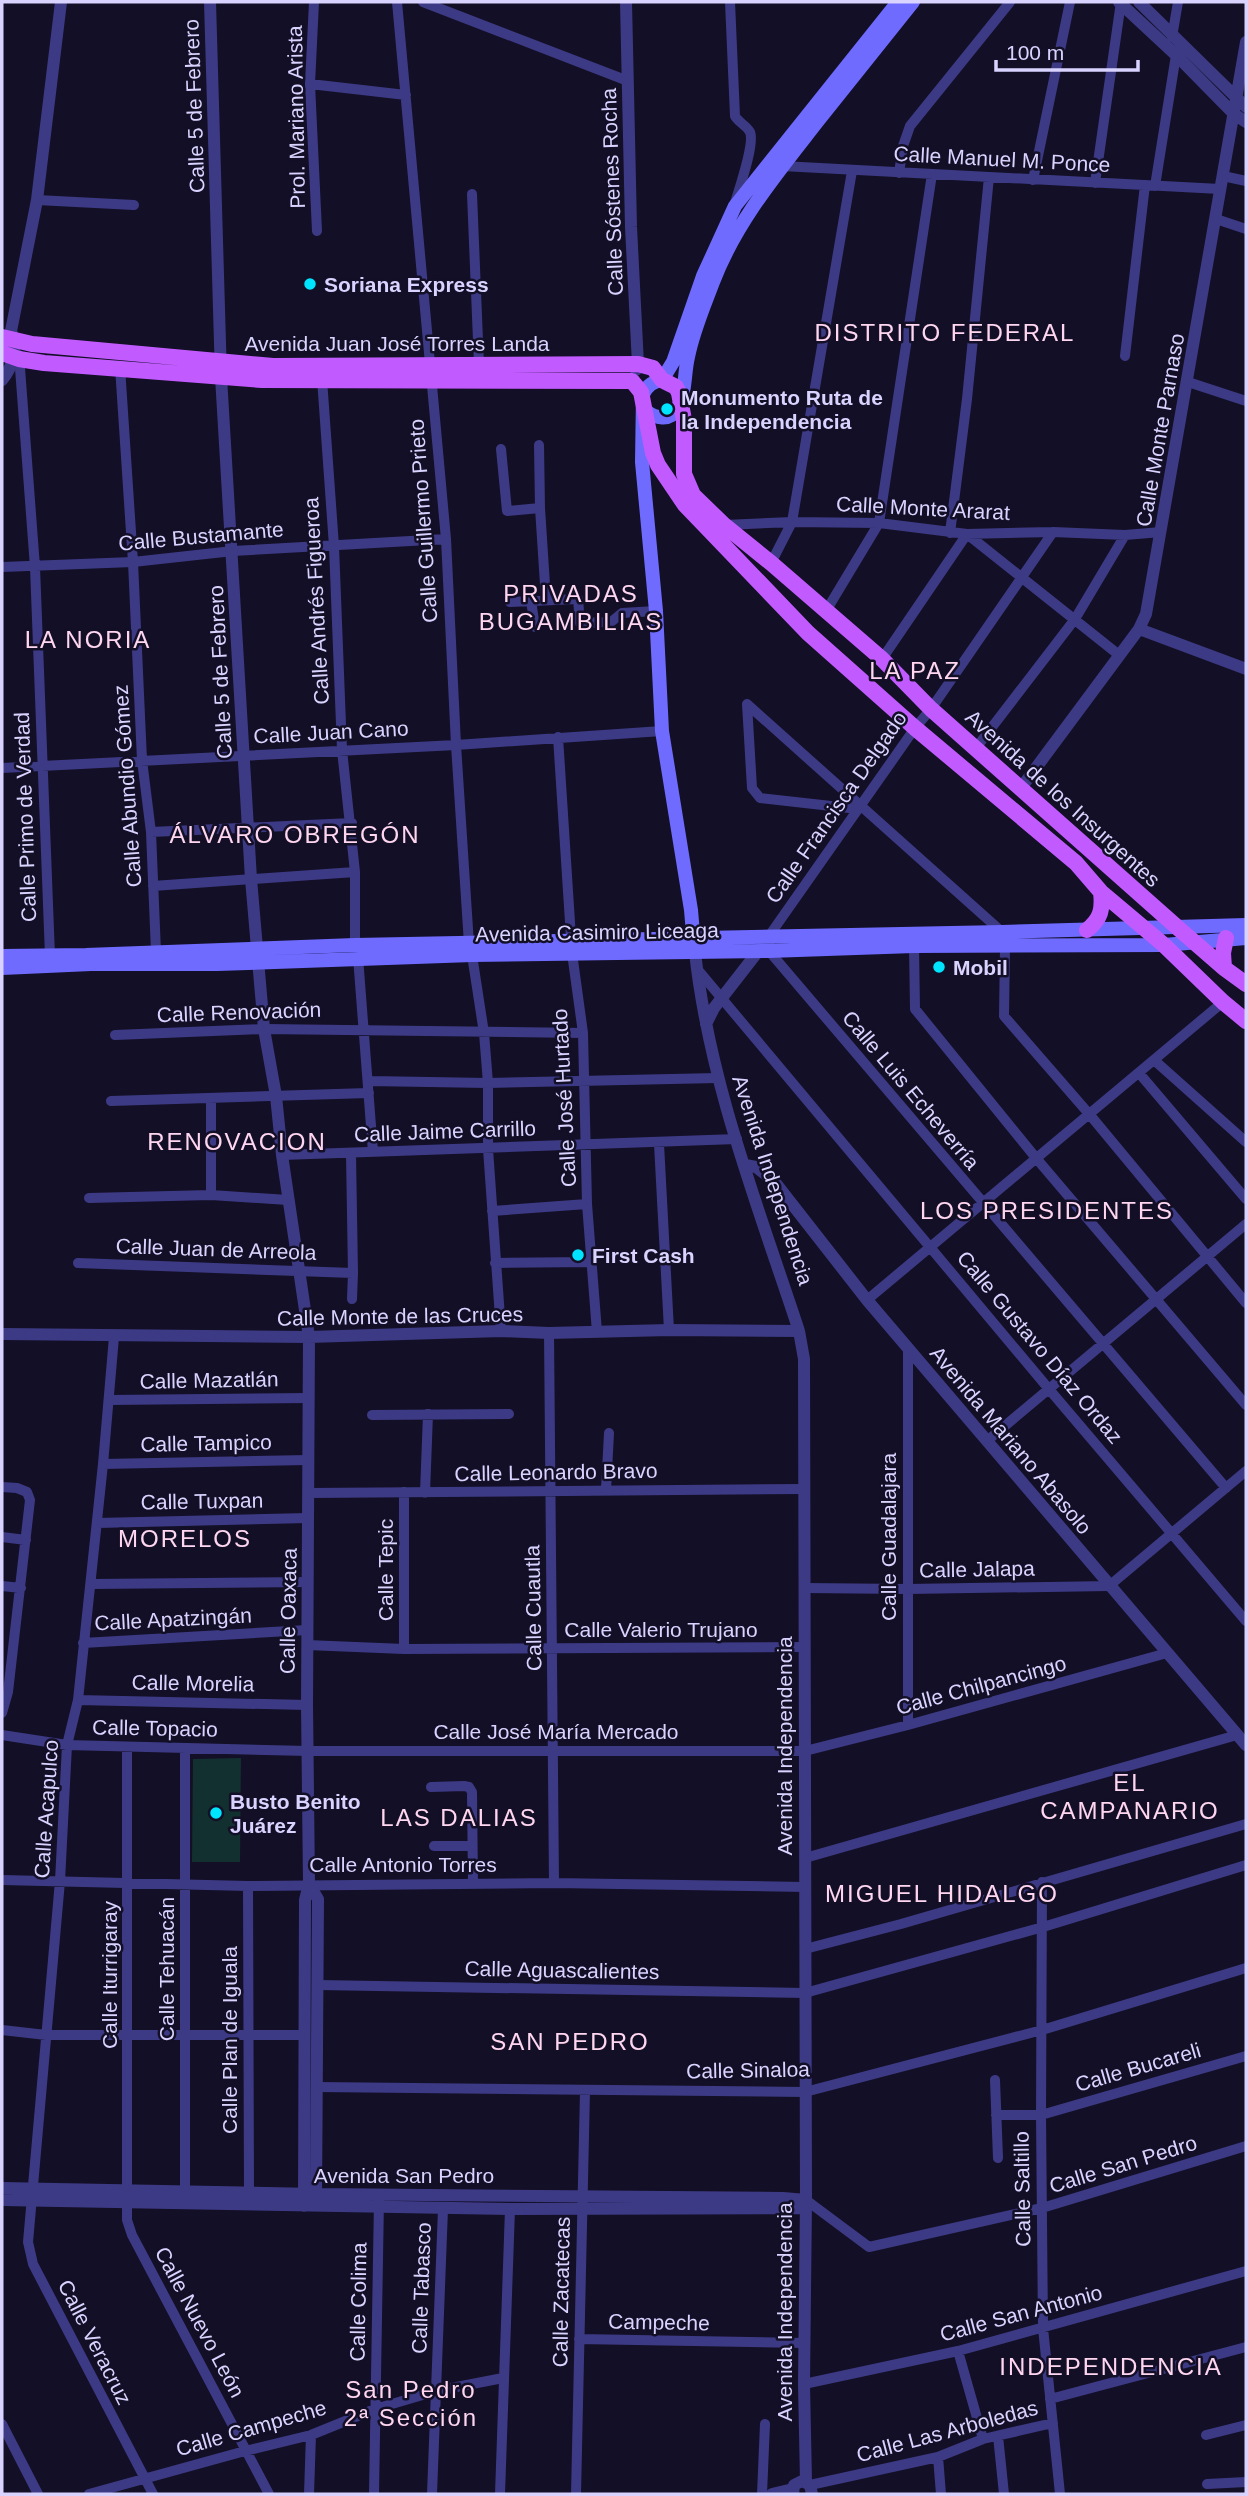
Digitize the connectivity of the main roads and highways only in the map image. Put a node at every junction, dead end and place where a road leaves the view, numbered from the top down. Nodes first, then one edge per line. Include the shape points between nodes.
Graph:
1 (898, 2) edge
2 (913, 2) edge
3 (712, 269) junction
4 (10, 344) edge
5 (221, 369) junction
6 (432, 372) junction
7 (662, 380) junction
8 (680, 401) junction
9 (644, 406) junction
10 (1101, 892) junction
11 (1246, 925) edge
12 (1178, 928) junction
13 (1145, 929) junction
14 (1087, 930) junction
15 (1226, 938) junction
16 (1246, 938) edge
17 (1004, 939) junction
18 (1193, 941) junction
19 (1164, 944) junction
20 (694, 945) junction
21 (2, 956) edge
22 (257, 956) junction
23 (2, 968) edge
24 (1224, 968) junction
25 (1246, 984) edge
26 (1246, 1021) edge

1 - 3 main road via 735,206
2 - 3 main road via 782,166
3 - 7 main road
3 - 8 main road
4 - 5 main road, Avenida Juan José Torres Landa
4 - 5 main road, Avenida Juan José Torres Landa via 120,367
5 - 6 main road, Avenida Juan José Torres Landa via 272,366
5 - 6 main road, Avenida Juan José Torres Landa via 262,380
6 - 7 main road, Avenida Juan José Torres Landa via 479,365 638,365 653,369
6 - 9 main road, Avenida Juan José Torres Landa via 632,381
7 - 8 main road via 676,387
7 - 9 main road via 647,386
8 - 9 main road via 671,416 662,418
8 - 12 main road, Avenida de los Insurgentes via 684,474 690,490
9 - 10 main road, Avenida de los Insurgentes via 653,453 685,505 808,633 1076,863
9 - 20 main road, Avenida Independencia via 643,474 662,731
10 - 13 main road, Avenida de los Insurgentes
10 - 14 main road via 1101,913
11 - 12 main road, Avenida Casimiro Liceaga
12 - 13 main road, Avenida Casimiro Liceaga
12 - 18 main road, Avenida de los Insurgentes
13 - 14 main road, Avenida Casimiro Liceaga
13 - 19 main road, Avenida de los Insurgentes
14 - 17 main road, Avenida Casimiro Liceaga
15 - 16 main road, Avenida Casimiro Liceaga
15 - 18 main road, Avenida Casimiro Liceaga
15 - 24 main road
17 - 19 main road, Avenida Casimiro Liceaga
17 - 20 main road, Avenida Casimiro Liceaga via 769,936
17 - 20 main road, Avenida Casimiro Liceaga via 764,951
18 - 19 main road, Avenida Casimiro Liceaga
18 - 24 main road, Avenida de los Insurgentes
19 - 26 main road, Avenida de los Insurgentes
20 - 22 main road, Avenida Casimiro Liceaga
21 - 22 main road, Avenida Casimiro Liceaga via 156,952
22 - 23 main road, Avenida Casimiro Liceaga
24 - 25 main road, Avenida de los Insurgentes

